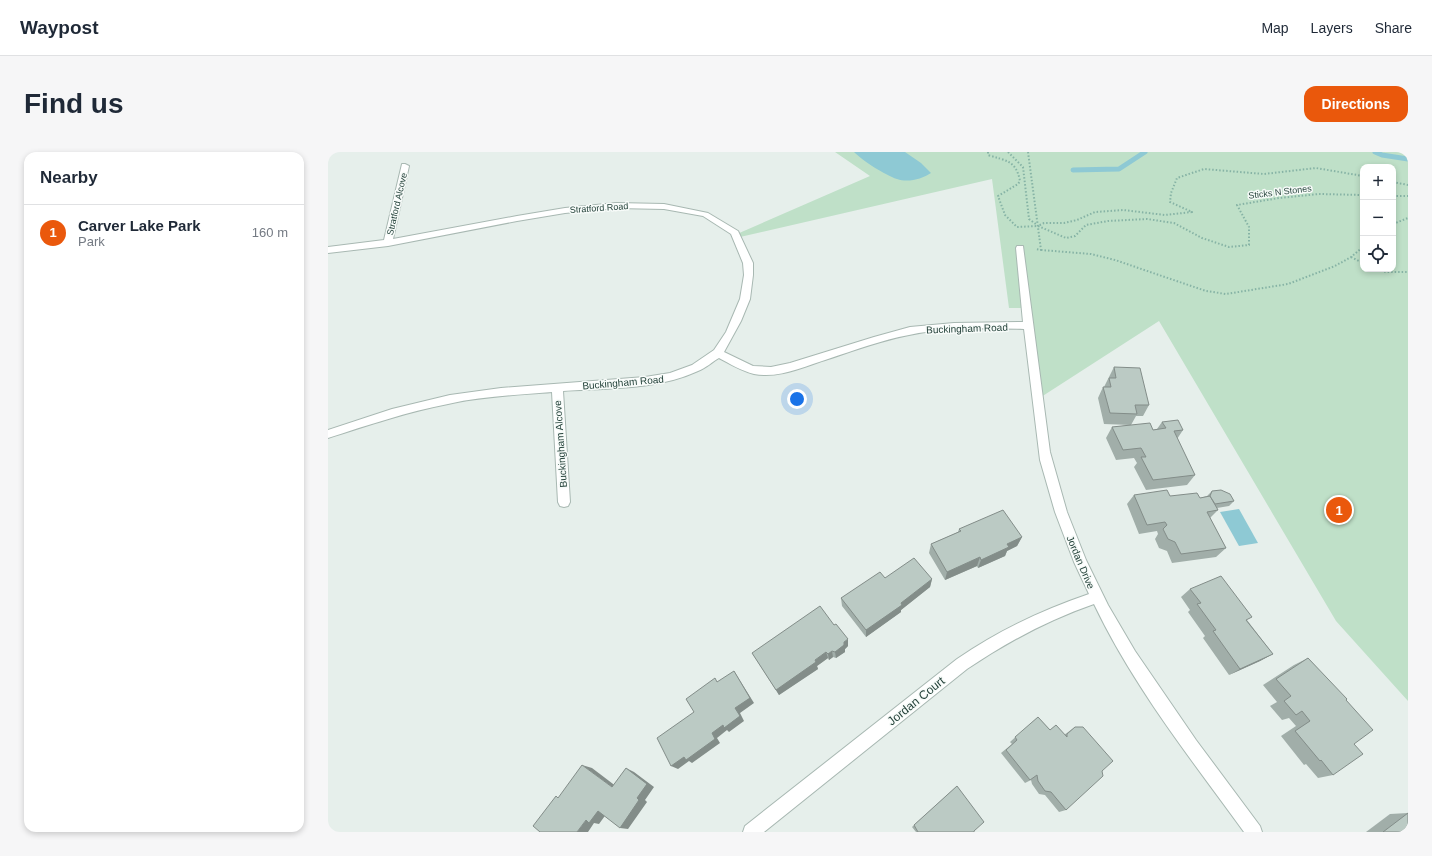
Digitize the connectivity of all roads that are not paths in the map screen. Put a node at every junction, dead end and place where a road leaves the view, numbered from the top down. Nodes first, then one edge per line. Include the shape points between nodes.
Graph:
1 (405, 166) dead end
2 (388, 243) junction
3 (1020, 248) dead end
4 (328, 250) edge
5 (1028, 326) junction
6 (718, 353) junction
7 (556, 387) junction
8 (328, 434) edge
9 (564, 502) dead end
10 (1097, 597) junction
11 (751, 832) edge
12 (1254, 832) edge

1 - 2 street, Stratford Alcove
2 - 4 street, Stratford Road
2 - 6 street, Stratford Road via 589,207 660,206 709,214 725,223 740,237 747,251 750,274 745,303 734,328
3 - 5 street, Jordan Drive
5 - 6 street, Buckingham Road via 938,327 909,332 873,340 770,371 754,370
5 - 10 street, Jordan Drive via 1047,464 1067,530
6 - 7 street, Buckingham Road via 696,368 671,377
7 - 8 street, Buckingham Road via 450,399 392,413
7 - 9 street, Buckingham Alcove
10 - 11 street, Jordan Court via 1029,623 986,646
10 - 12 street, Jordan Drive via 1157,700

